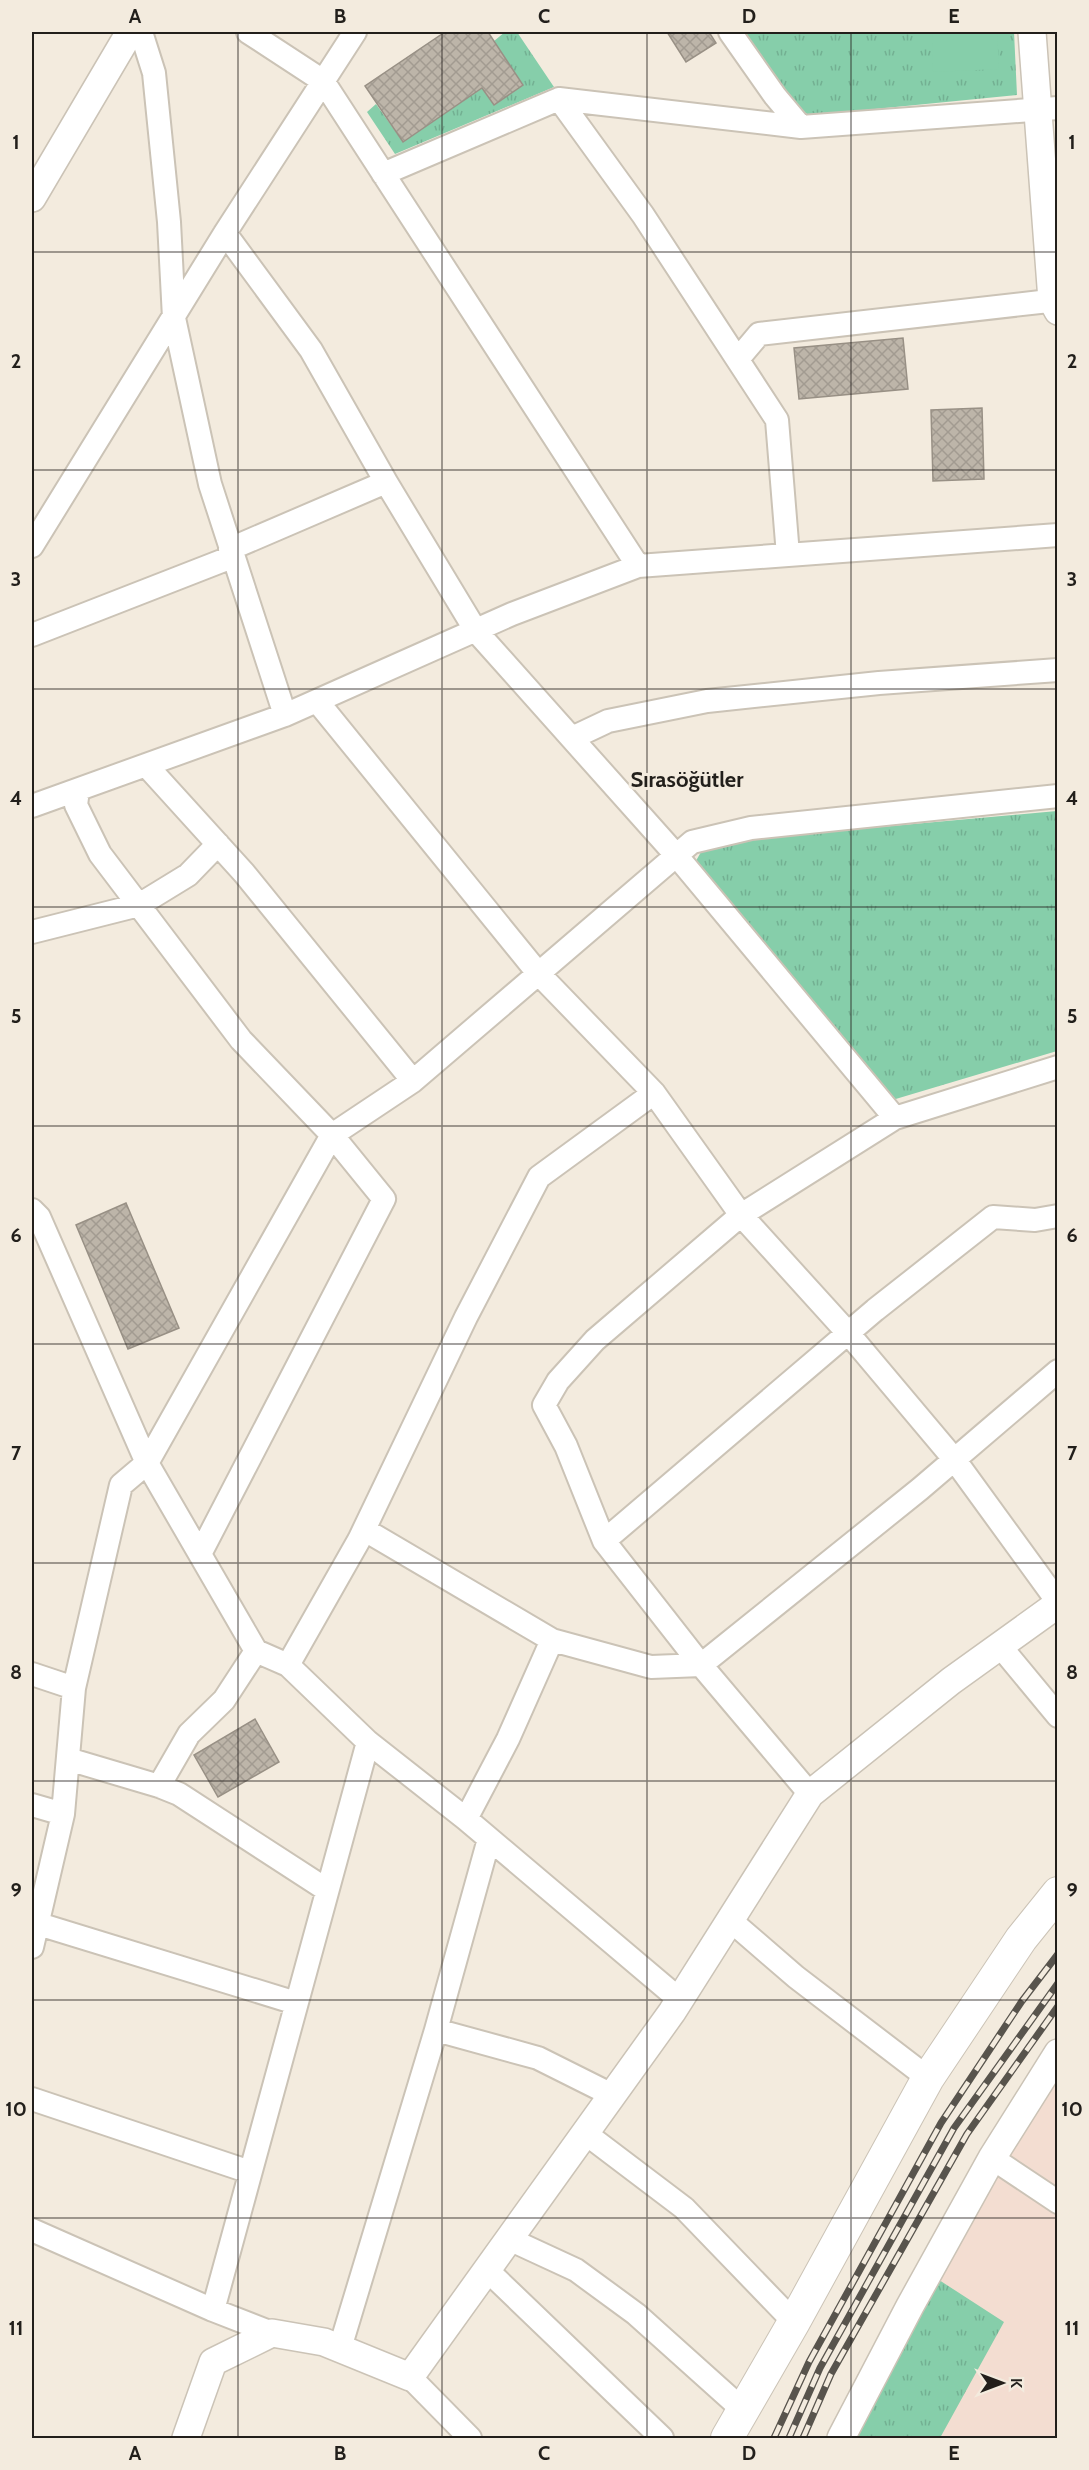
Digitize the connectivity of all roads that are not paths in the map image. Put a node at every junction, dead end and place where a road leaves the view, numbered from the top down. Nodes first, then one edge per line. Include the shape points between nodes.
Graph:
1 (130, 32) edge
2 (141, 32) edge
3 (248, 32) edge
4 (355, 32) edge
5 (730, 32) edge
6 (1032, 32) edge
7 (273, 39) edge
8 (323, 81) junction
9 (559, 99) junction
10 (1047, 108) edge
11 (801, 127) junction
12 (383, 174) junction
13 (32, 198) edge
14 (225, 233) junction
15 (1056, 304) edge
16 (174, 318) junction
17 (738, 359) junction
18 (386, 482) junction
19 (1058, 535) edge
20 (32, 546) edge
21 (231, 553) junction
22 (788, 555) junction
23 (638, 567) junction
24 (476, 631) junction
25 (32, 635) edge
26 (1058, 670) edge
27 (317, 701) junction
28 (285, 715) junction
29 (572, 738) junction
30 (146, 765) junction
31 (78, 790) junction
32 (1058, 796) edge
33 (32, 806) edge
34 (218, 844) junction
35 (676, 855) junction
36 (139, 905) junction
37 (32, 932) edge
38 (538, 973) junction
39 (1058, 1067) edge
40 (413, 1081) junction
41 (654, 1093) junction
42 (896, 1118) junction
43 (332, 1135) junction
44 (32, 1210) edge
45 (741, 1215) junction
46 (1058, 1216) edge
47 (848, 1333) junction
48 (1058, 1371) edge
49 (954, 1459) junction
50 (147, 1463) junction
51 (365, 1530) junction
52 (604, 1541) junction
53 (200, 1554) junction
54 (1058, 1603) edge
55 (552, 1640) junction
56 (1000, 1646) junction
57 (256, 1651) junction
58 (288, 1665) junction
59 (701, 1665) junction
60 (32, 1674) edge
61 (74, 1688) junction
62 (1058, 1716) edge
63 (368, 1742) junction
64 (68, 1759) junction
65 (159, 1786) junction
66 (810, 1794) junction
67 (32, 1805) edge
68 (63, 1814) junction
69 (466, 1820) junction
70 (489, 1839) junction
71 (327, 1890) junction
72 (1058, 1893) edge
73 (730, 1920) junction
74 (34, 1922) edge
75 (32, 1947) edge
76 (680, 2000) junction
77 (296, 2004) junction
78 (436, 2030) junction
79 (1058, 2053) edge
80 (927, 2078) junction
81 (612, 2095) junction
82 (32, 2099) edge
83 (585, 2133) junction
84 (992, 2158) junction
85 (250, 2172) junction
86 (1058, 2202) edge
87 (32, 2230) edge
88 (509, 2239) junction
89 (487, 2270) junction
90 (213, 2310) junction
91 (794, 2322) junction
92 (272, 2333) junction
93 (340, 2348) junction
94 (410, 2377) junction
95 (743, 2410) junction
96 (186, 2439) edge
97 (471, 2439) edge
98 (662, 2439) edge
99 (727, 2439) edge
100 (841, 2439) edge

1 - 13 street
2 - 16 street via 154,73
3 - 7 street
4 - 8 street
5 - 11 street
6 - 10 street
7 - 8 street
8 - 12 street
8 - 14 street
9 - 11 street
9 - 12 street
9 - 17 street via 643,215
10 - 11 street
10 - 15 street
12 - 23 street
14 - 16 street
14 - 18 street via 311,350
15 - 17 street via 759,334
16 - 20 street
16 - 21 street via 210,484
17 - 22 street via 777,420
18 - 21 street
18 - 24 street
19 - 22 street
21 - 25 street
21 - 28 street
22 - 23 street
23 - 24 street
24 - 27 street
24 - 29 street
26 - 29 street via 707,701 608,721
27 - 28 street
27 - 38 street
28 - 30 street
29 - 35 street
30 - 31 street
30 - 34 street
31 - 33 street
31 - 36 street via 76,805 100,854
32 - 35 street via 751,828 692,842
34 - 36 street via 188,875
34 - 40 street
35 - 38 street
35 - 42 street
36 - 37 street
36 - 43 street via 241,1040
38 - 40 street
38 - 41 street
39 - 42 street
40 - 43 street
41 - 45 street
41 - 51 street via 540,1177 466,1317
42 - 45 street
43 - 50 street
43 - 53 street via 384,1199
44 - 50 street via 39,1218
45 - 47 street
45 - 52 street via 595,1340 558,1381 544,1405 566,1446
46 - 47 street via 1035,1220 993,1217
47 - 49 street
47 - 52 street
48 - 49 street
49 - 54 street
49 - 59 street
50 - 53 street
50 - 61 street via 121,1485
51 - 55 street
51 - 58 street
52 - 59 street
53 - 57 street
54 - 56 street
55 - 59 street via 651,1667
55 - 69 street
56 - 62 street
56 - 66 street
57 - 58 street
57 - 65 street via 224,1700 189,1734
58 - 63 street
59 - 66 street
60 - 61 street
61 - 64 street
63 - 69 street
63 - 71 street
64 - 65 street
64 - 68 street
65 - 71 street via 179,1794
66 - 73 street
67 - 68 street
68 - 74 street
69 - 70 street
70 - 76 street
70 - 78 street
71 - 77 street
72 - 80 main road via 1021,1939
73 - 76 street
73 - 80 street via 796,1977
74 - 75 street
74 - 77 street
76 - 81 street
77 - 85 street
78 - 81 street via 538,2058
78 - 93 street
79 - 84 street
80 - 91 main road
81 - 83 street
82 - 85 street
83 - 88 street
83 - 91 street via 684,2208
84 - 86 street
84 - 100 street
85 - 90 street
87 - 90 street
88 - 89 street
88 - 95 street via 576,2270 628,2308
89 - 94 street
89 - 98 street
90 - 92 street
91 - 95 main road
92 - 93 street
92 - 96 street via 213,2362
93 - 94 street
94 - 97 street
95 - 99 main road

